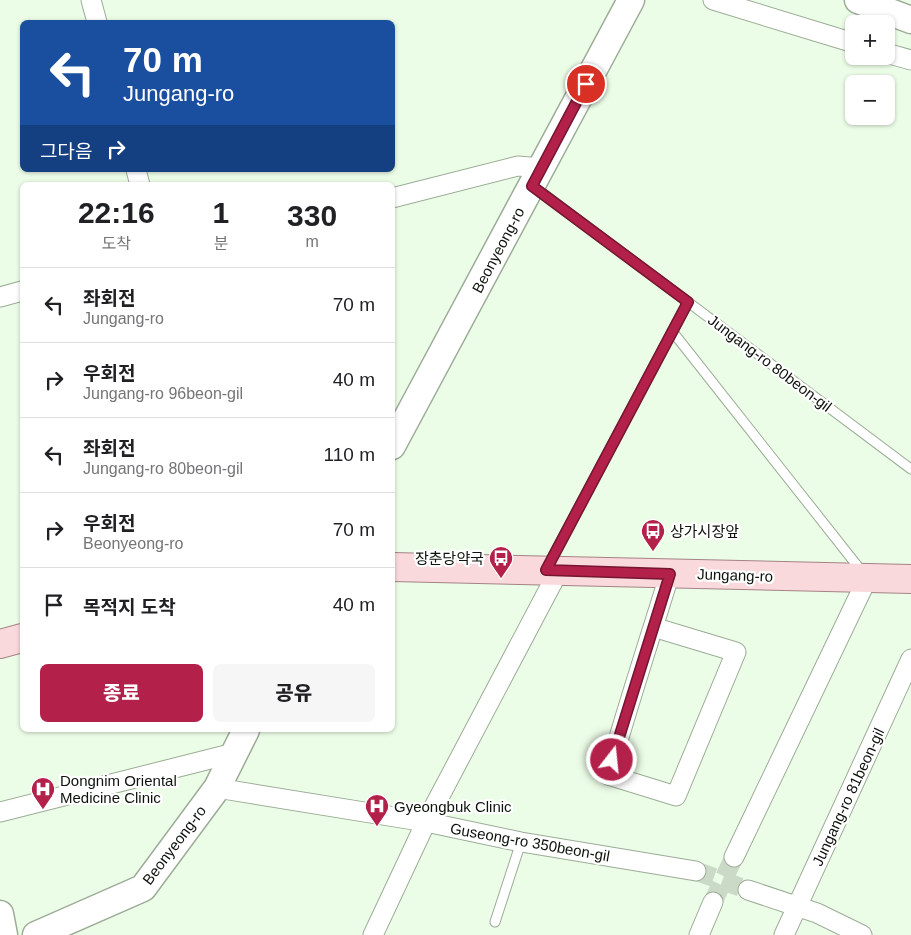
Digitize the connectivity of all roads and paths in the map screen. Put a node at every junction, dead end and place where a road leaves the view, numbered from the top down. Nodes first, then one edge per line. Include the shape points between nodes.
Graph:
1 (91, 0) edge
2 (631, 0) edge
3 (713, 0) edge
4 (858, 0) edge
5 (96, 20) edge
6 (911, 20) edge
7 (845, 40) edge
8 (895, 56) edge
9 (911, 60) edge
10 (537, 177) junction
11 (395, 197) edge
12 (20, 292) edge
13 (0, 297) edge
14 (688, 302) junction
15 (672, 331) junction
16 (395, 440) edge
17 (911, 469) edge
18 (395, 567) edge
19 (552, 570) junction
20 (670, 574) junction
21 (867, 579) junction
22 (911, 580) edge
23 (653, 627) junction
24 (20, 639) edge
25 (0, 644) edge
26 (911, 659) edge
27 (240, 741) edge
28 (217, 788) junction
29 (0, 812) edge
30 (426, 822) junction
31 (521, 842) junction
32 (734, 856) tunnel mouth
33 (696, 871) tunnel mouth
34 (748, 890) tunnel mouth
35 (713, 902) tunnel mouth
36 (798, 907) junction
37 (0, 914) edge
38 (495, 922) dead end
39 (4, 935) edge
40 (36, 935) edge
41 (373, 935) edge
42 (699, 935) edge
43 (784, 935) edge
44 (862, 935) edge

1 - 5 street
2 - 10 street, Beonyeong-ro
3 - 7 street
4 - 6 street
8 - 9 street
10 - 11 street via 518,166
10 - 14 lane, Jungang-ro 80beon-gil
10 - 16 street, Beonyeong-ro
12 - 13 street
14 - 15 lane
14 - 17 lane, Jungang-ro 80beon-gil
15 - 19 lane
15 - 21 lane
18 - 19 main road, Jungang-ro
19 - 20 main road, Jungang-ro
19 - 30 street
20 - 21 main road, Jungang-ro
20 - 23 street
21 - 22 main road, Jungang-ro
21 - 32 street
23 - 23 street via 608,775 676,796 736,652
24 - 25 main road
26 - 36 street, Jungang-ro 81beon-gil
27 - 28 street, Beonyeong-ro
27 - 29 street, Beonyeong-ro via 101,787
28 - 30 street, Guseong-ro 350beon-gil
28 - 40 street, Beonyeong-ro via 143,888
30 - 31 street, Guseong-ro 350beon-gil
30 - 41 street
31 - 33 street, Guseong-ro 350beon-gil
31 - 38 lane
34 - 36 street
35 - 42 street
36 - 43 street, Jungang-ro 81beon-gil
36 - 44 street
37 - 39 street

